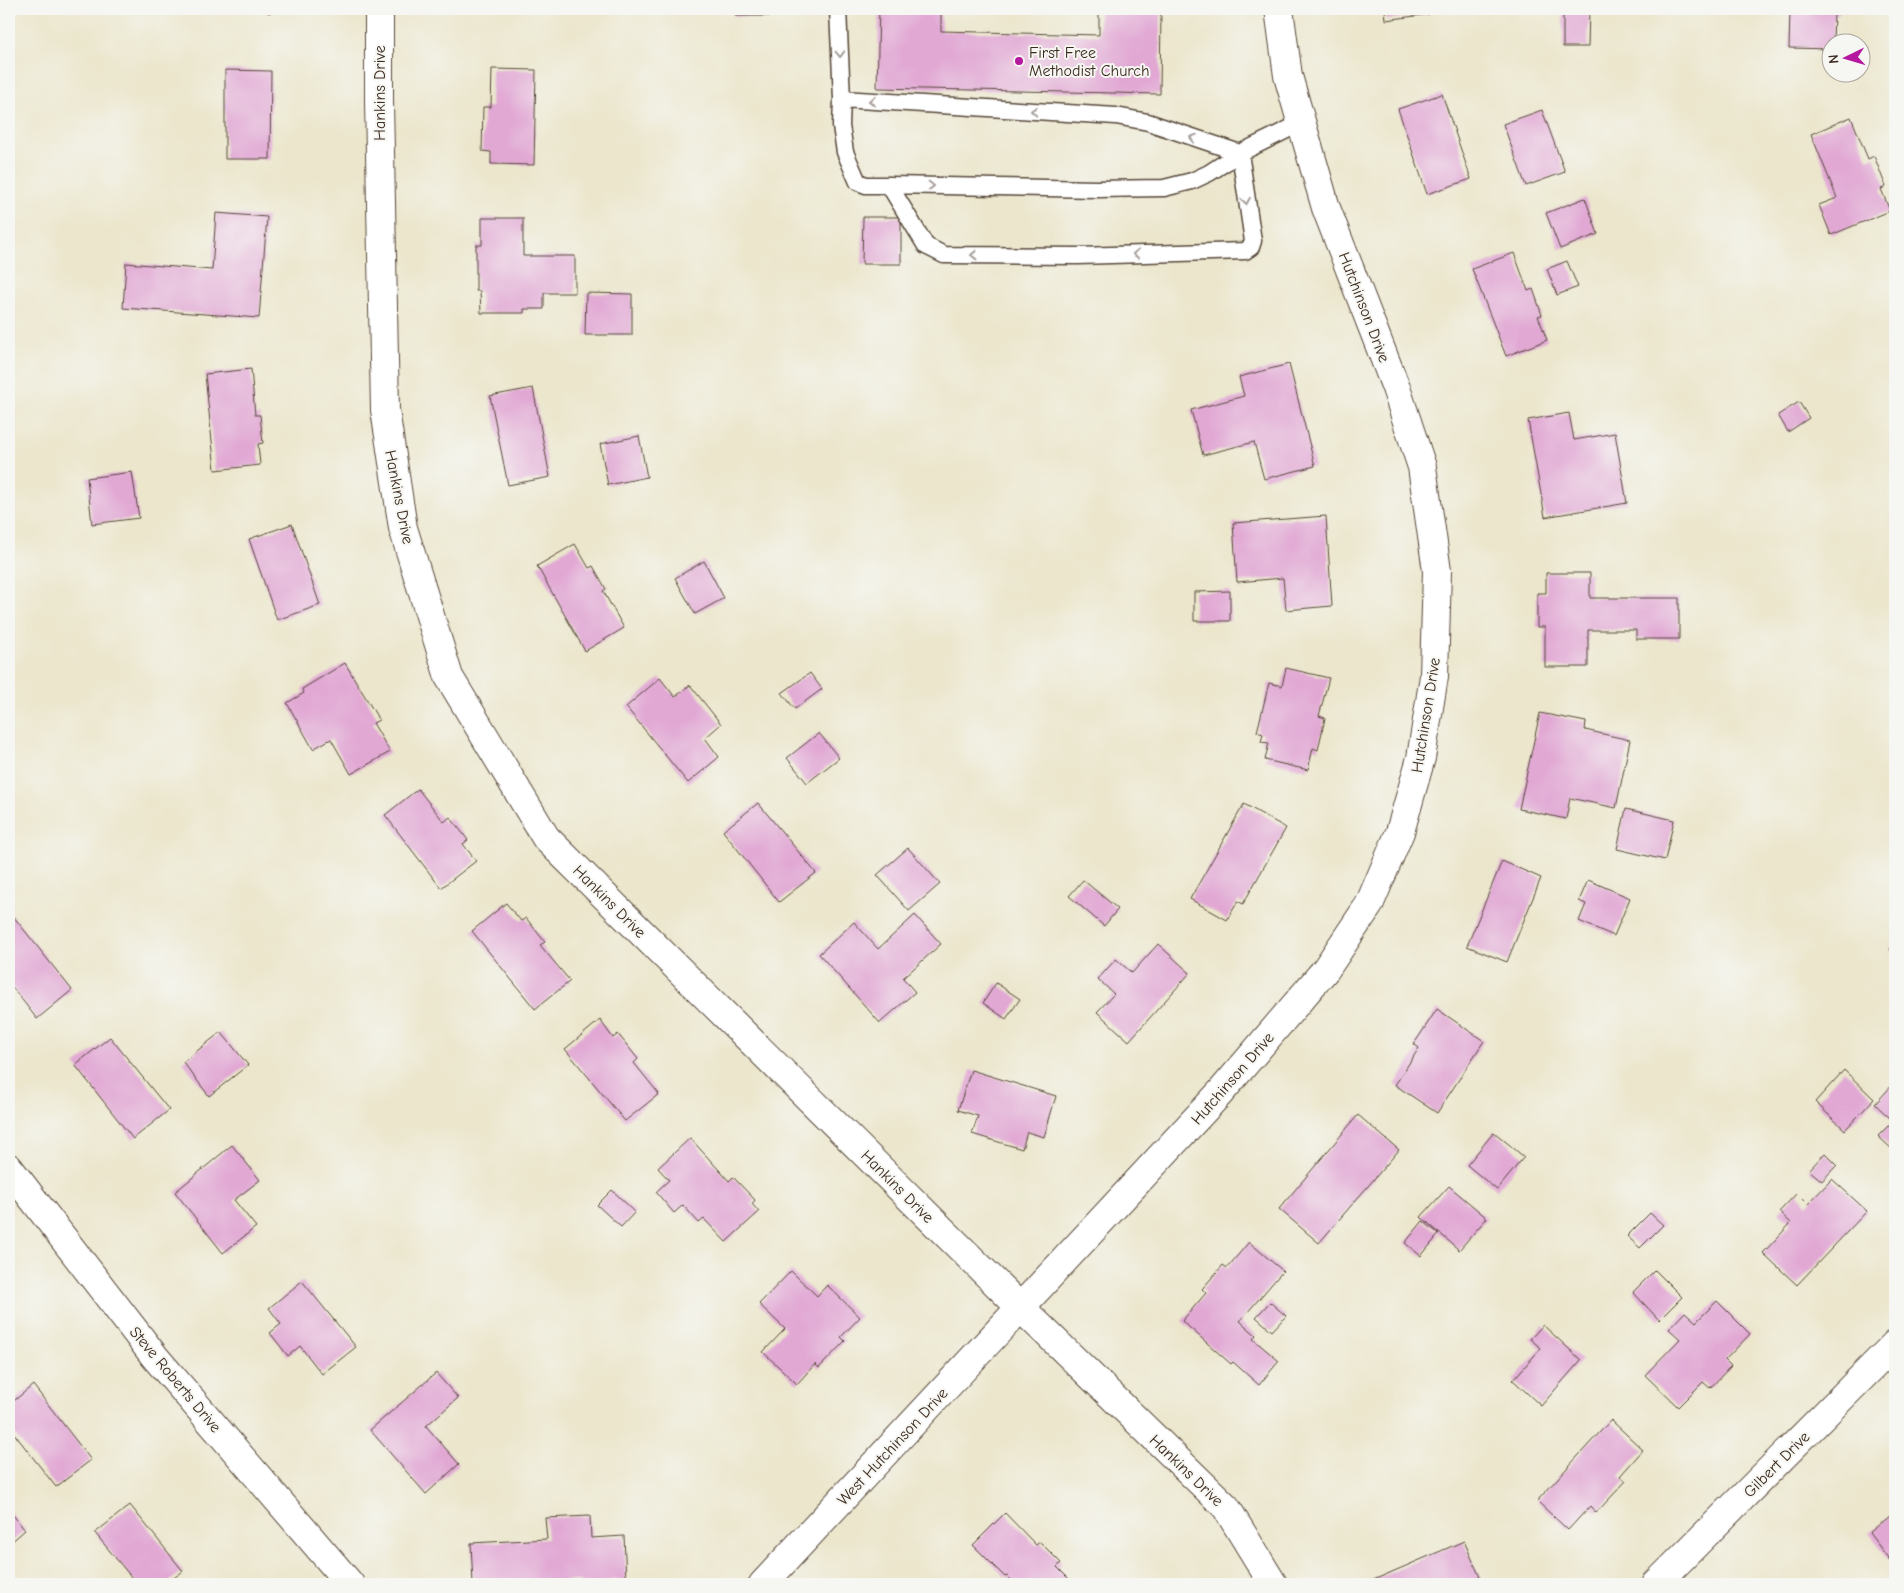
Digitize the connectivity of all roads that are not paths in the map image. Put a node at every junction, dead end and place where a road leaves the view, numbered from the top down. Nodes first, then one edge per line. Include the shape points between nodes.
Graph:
1 (380, 9) edge
2 (838, 9) edge
3 (1279, 9) edge
4 (842, 99) junction
5 (1301, 123) junction
6 (1240, 152) junction
7 (889, 186) junction
8 (9, 1168) edge
9 (1021, 1308) junction
10 (1895, 1344) edge
11 (350, 1584) edge
12 (763, 1584) edge
13 (1273, 1584) edge
14 (1656, 1584) edge

1 - 9 street, Hankins Drive via 385,410 404,528 449,677 546,838
2 -> 4 lane
3 - 5 street, Hutchinson Drive via 1288,76
6 -> 4 lane via 1148,122 1116,116
4 - 7 lane via 841,126 845,152 858,182
5 - 6 lane
5 - 9 street, Hutchinson Drive via 1326,208 1396,388 1422,467 1437,571 1434,676 1421,758 1400,832 1369,905 1326,969 1220,1093
7 -> 6 lane via 1164,188 1209,173
6 -> 7 lane via 1253,241 1245,251 1078,256 944,255 926,246
8 - 11 street, Steve Roberts Drive via 155,1357
9 - 12 street, West Hutchinson Drive
9 - 13 street, Hankins Drive via 1226,1507
10 - 14 street, Gilbert Drive

